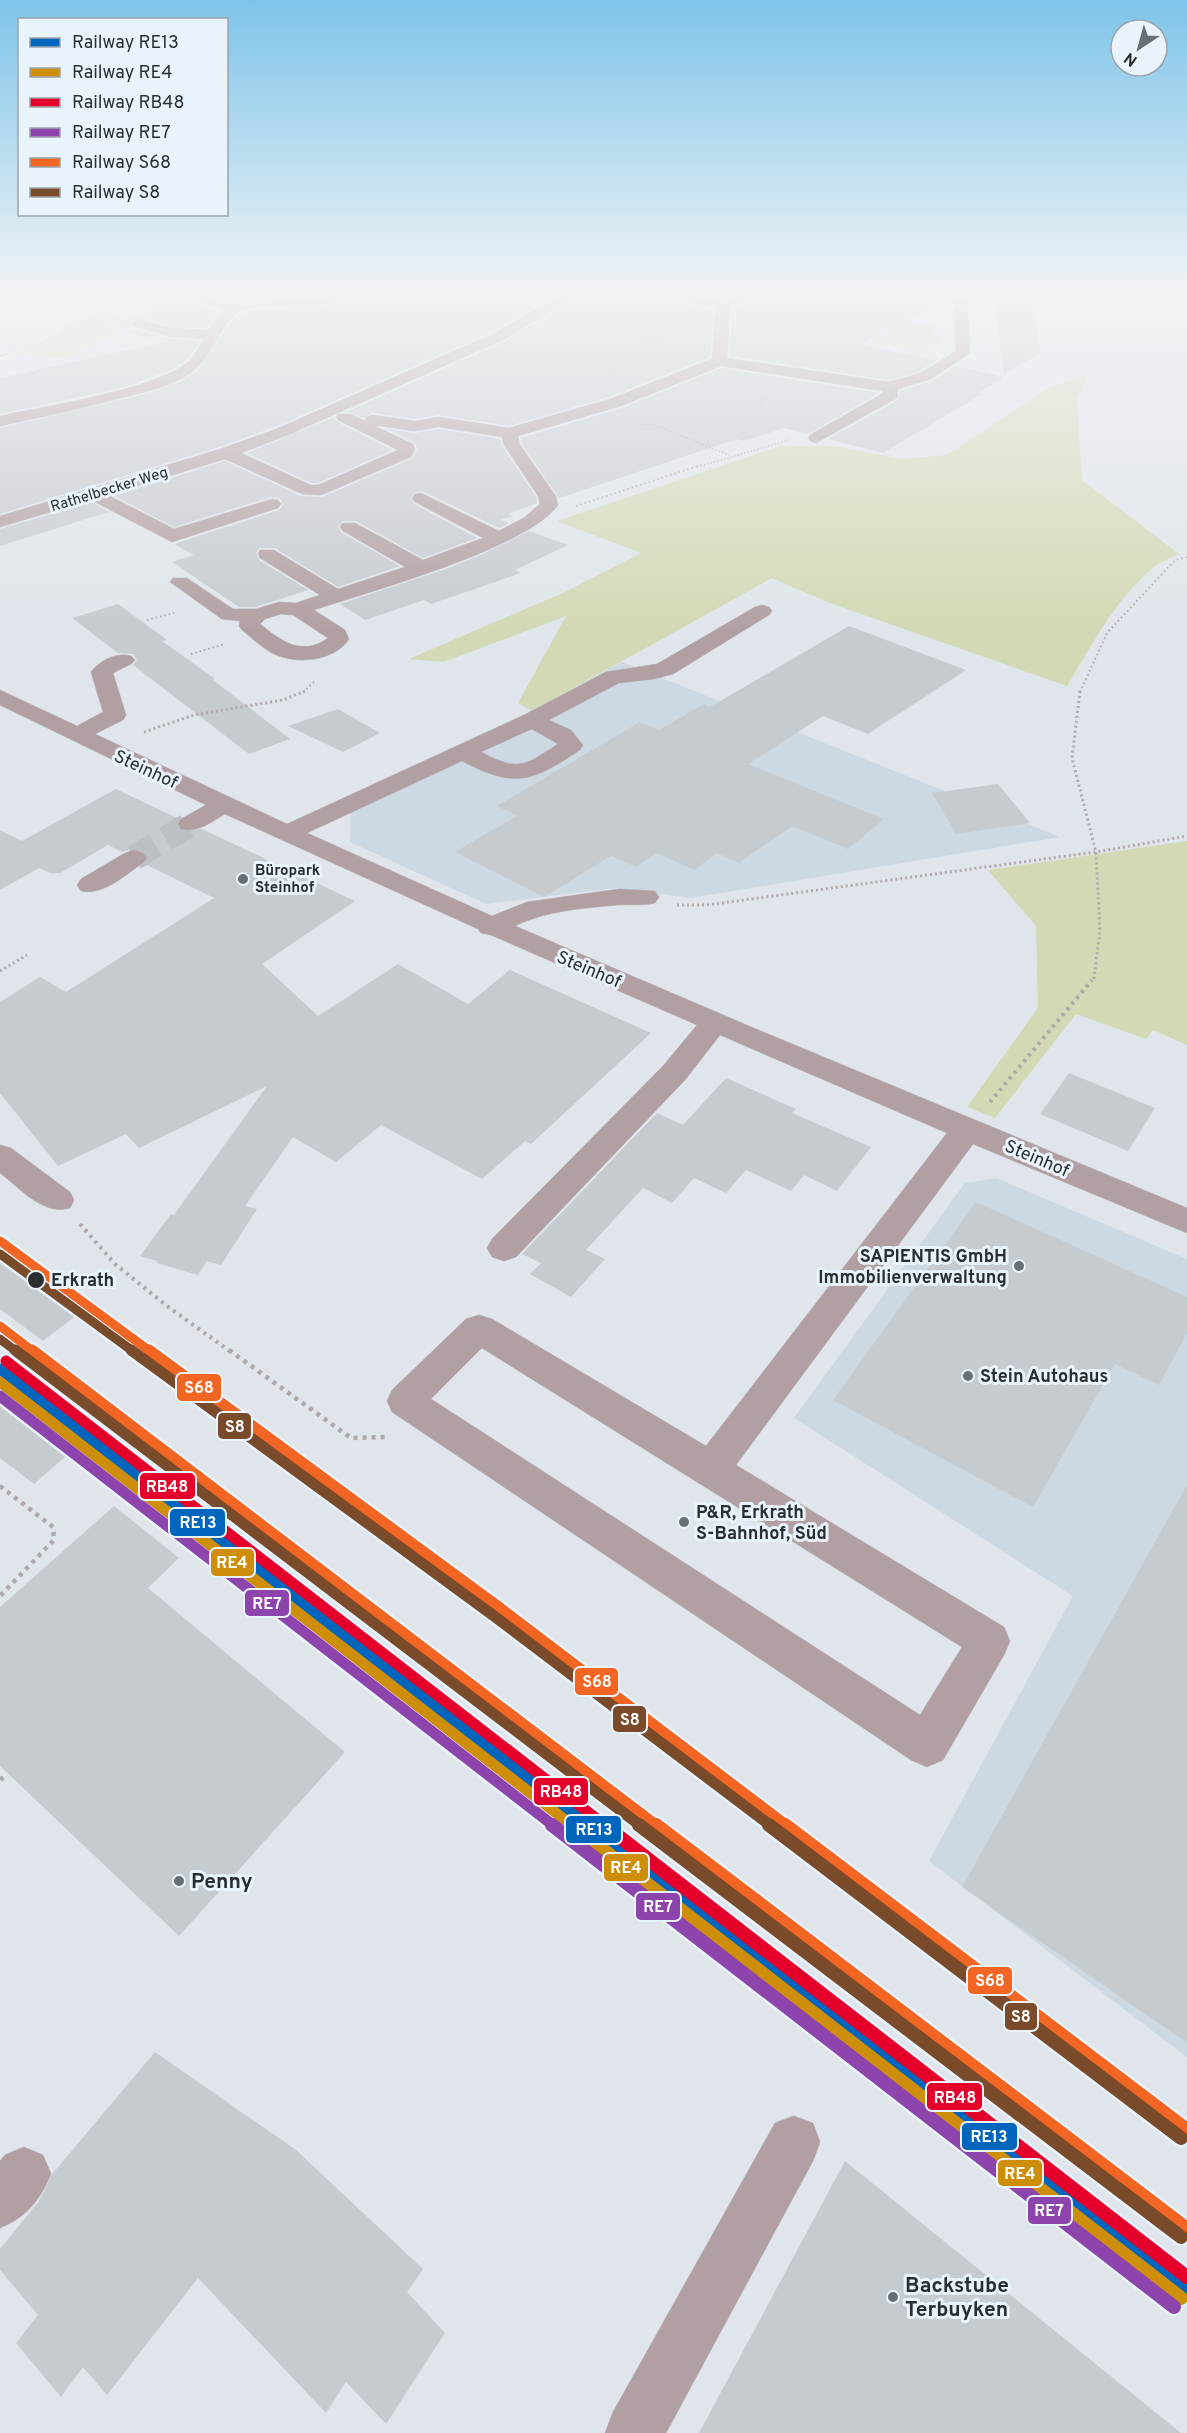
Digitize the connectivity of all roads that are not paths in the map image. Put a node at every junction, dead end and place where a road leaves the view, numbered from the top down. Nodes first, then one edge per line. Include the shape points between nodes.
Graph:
1 (73, 404) edge
2 (347, 404) edge
3 (613, 404) edge
4 (876, 404) edge
5 (326, 413) junction
6 (344, 417) junction
7 (0, 421) edge
8 (509, 433) junction
9 (816, 438) road end
10 (226, 453) junction
11 (94, 494) junction
12 (422, 498) dead end
13 (272, 504) dead end
14 (0, 522) edge
15 (349, 527) dead end
16 (498, 538) junction
17 (267, 554) dead end
18 (422, 568) junction
19 (180, 582) dead end
20 (336, 596) junction
21 (298, 609) junction
22 (762, 611) dead end
23 (258, 615) junction
24 (124, 660) dead end
25 (0, 697) edge
26 (532, 720) junction
27 (76, 735) junction
28 (463, 752) junction
29 (224, 805) junction
30 (190, 824) tunnel mouth
31 (288, 834) junction
32 (134, 858) tunnel mouth
33 (90, 885) dead end
34 (646, 897) road end
35 (490, 927) junction
36 (714, 1023) junction
37 (967, 1129) junction
38 (0, 1156) edge
39 (58, 1200) road end
40 (1187, 1221) edge
41 (504, 1248) dead end
42 (711, 1468) junction
43 (794, 2142) dead end
44 (634, 2433) edge

1 - 7 street
2 - 5 street, Rathelbecker Weg
3 - 8 street
4 - 9 street
5 - 6 street
5 - 10 street, Rathelbecker Weg
6 - 8 street via 415,426 439,422
6 - 10 street via 407,448 405,453 321,490 308,490
8 - 16 street via 512,445 547,496 549,505 532,520
10 - 11 street, Rathelbecker Weg
11 - 13 street via 172,536
11 - 14 street, Rathelbecker Weg
12 - 16 street
15 - 18 street
16 - 18 street
17 - 20 street
18 - 20 street
19 - 23 street via 229,615
20 - 21 street
21 - 23 street via 279,608
21 - 23 street via 338,634 339,639 310,652 284,651 249,627
22 - 26 street via 665,669 614,677
24 - 27 street via 102,672 115,715
25 - 27 street, Steinhof
26 - 28 street
26 - 28 street via 563,735 572,745 535,770 516,774 502,772
27 - 29 street, Steinhof
28 - 31 street
29 - 30 street
29 - 31 street, Steinhof
31 - 35 street, Steinhof
32 - 33 street
34 - 35 street via 527,910
35 - 36 street, Steinhof
36 - 37 street, Steinhof
36 - 41 street via 674,1073
37 - 40 street, Steinhof
37 - 42 street
38 - 39 street
42 - 42 street via 479,1329 405,1401 927,1745 989,1641
43 - 44 street

